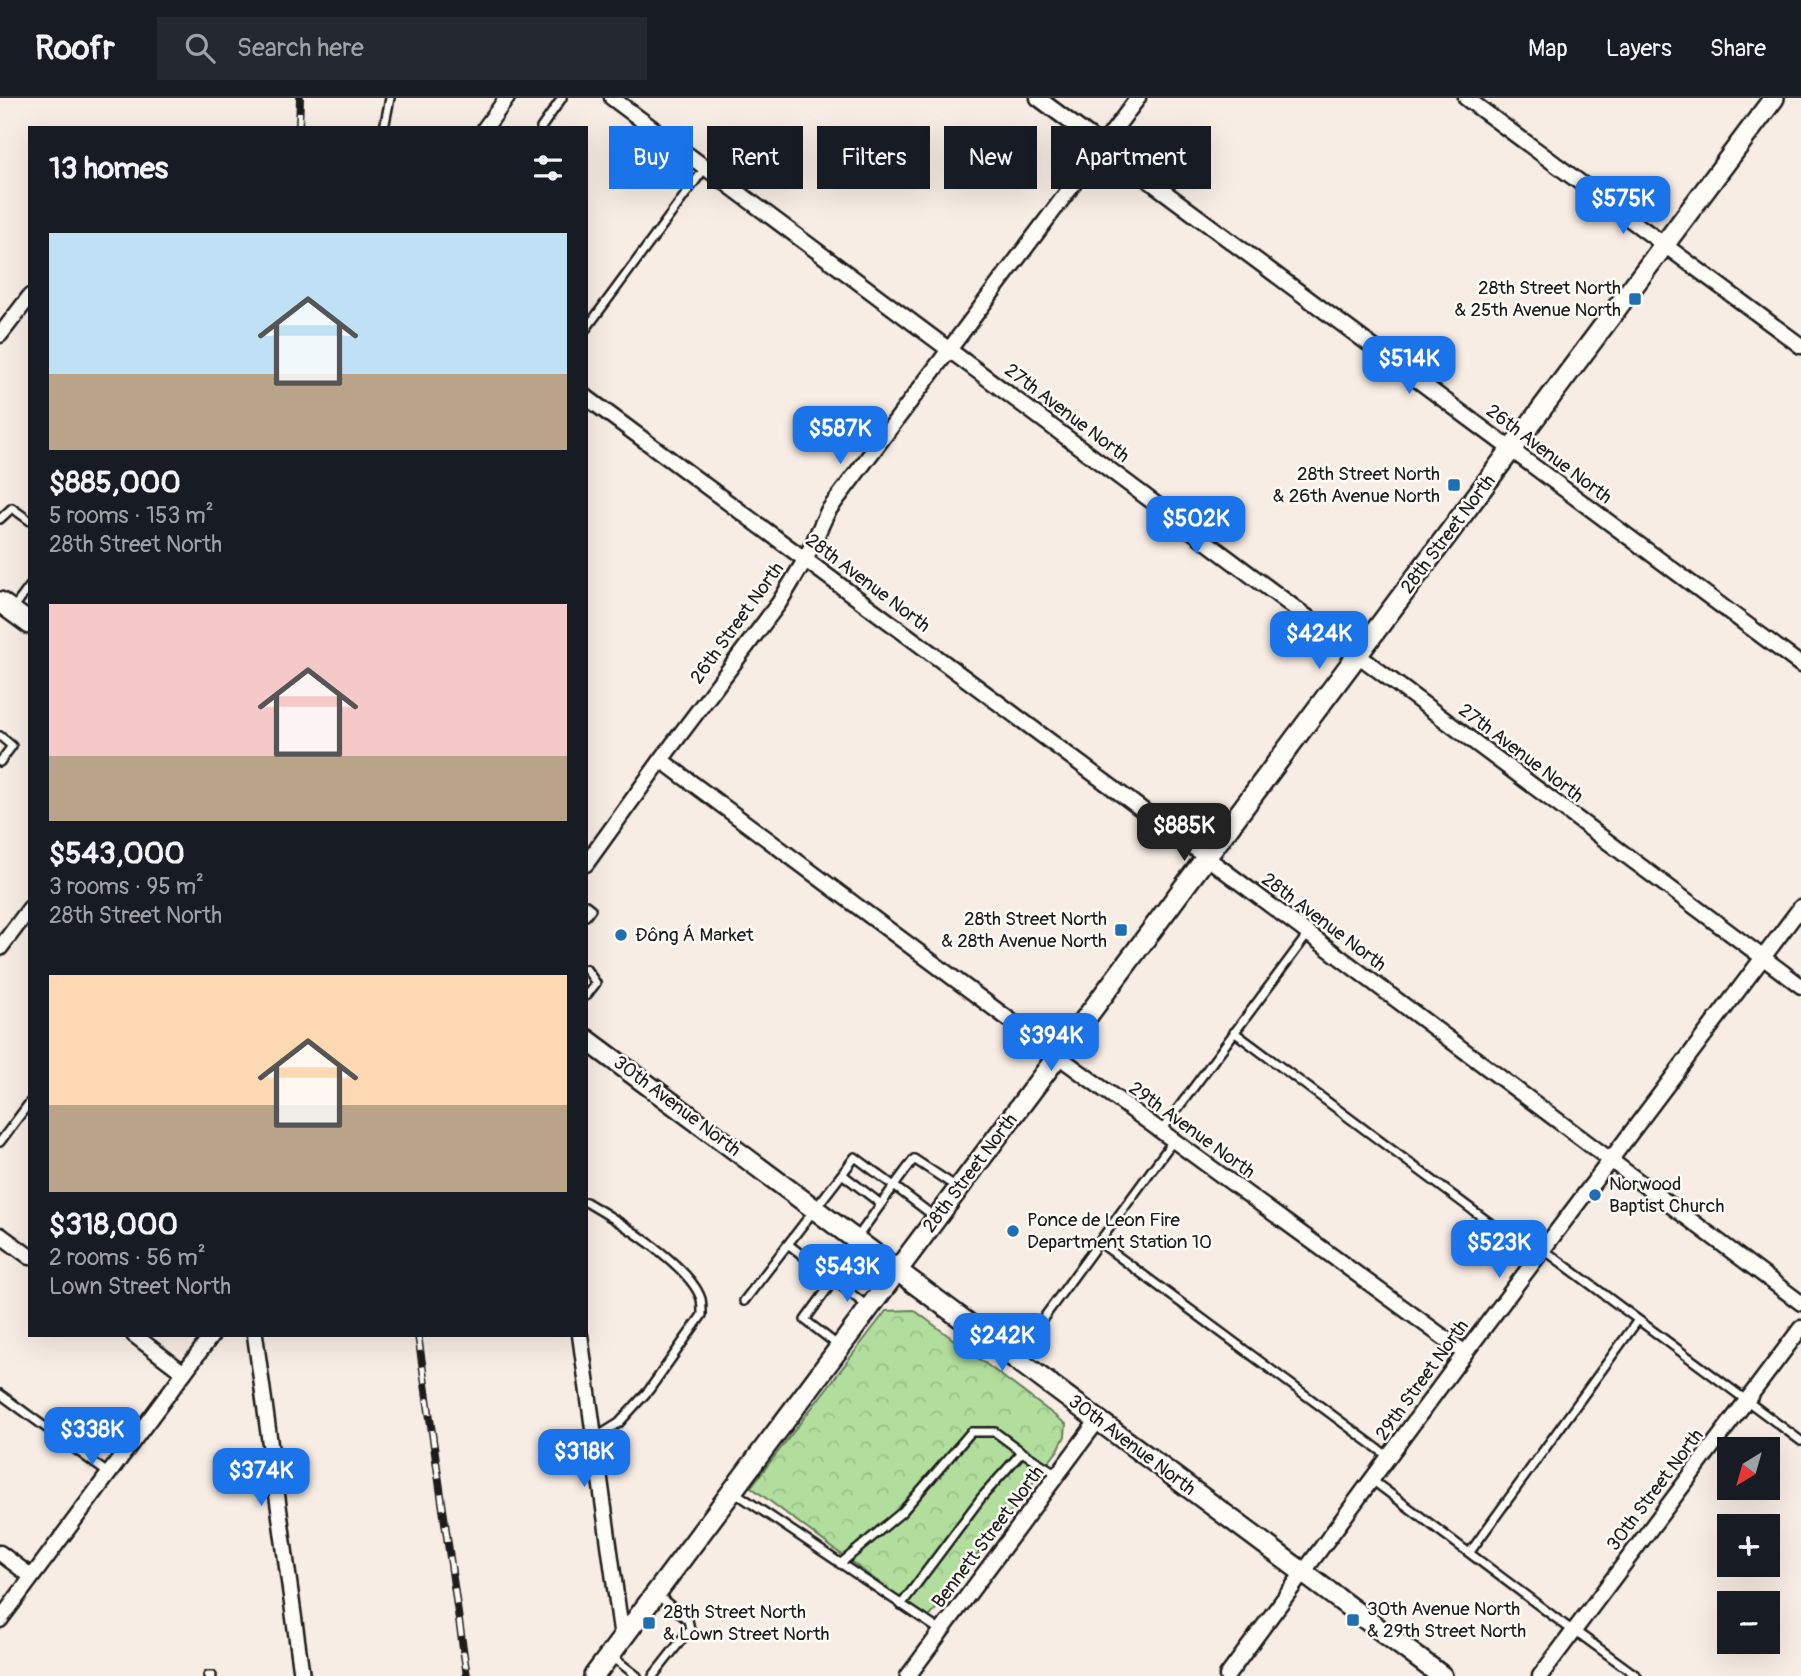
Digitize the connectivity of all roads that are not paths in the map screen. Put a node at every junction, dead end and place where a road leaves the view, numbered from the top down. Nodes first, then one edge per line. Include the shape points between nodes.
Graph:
1 (390, 98) edge
2 (507, 98) edge
3 (562, 98) edge
4 (612, 98) edge
5 (1038, 98) edge
6 (1138, 98) edge
7 (1466, 98) edge
8 (1774, 98) edge
9 (384, 126) edge
10 (486, 126) edge
11 (542, 126) edge
12 (1075, 126) edge
13 (1117, 126) edge
14 (705, 167) junction
15 (1070, 189) edge
16 (1160, 189) edge
17 (1664, 245) junction
18 (28, 299) edge
19 (588, 326) edge
20 (0, 335) edge
21 (1801, 346) edge
22 (949, 349) junction
23 (588, 398) edge
24 (1512, 450) junction
25 (0, 519) edge
26 (28, 520) edge
27 (805, 560) junction
28 (28, 588) edge
29 (6, 606) edge
30 (28, 622) edge
31 (1357, 654) junction
32 (1801, 665) edge
33 (0, 736) edge
34 (661, 760) junction
35 (0, 762) edge
36 (1206, 857) junction
37 (588, 861) edge
38 (1801, 907) edge
39 (28, 911) edge
40 (1308, 934) junction
41 (0, 948) edge
42 (1764, 958) junction
43 (588, 972) edge
44 (1801, 986) edge
45 (588, 993) edge
46 (1234, 1032) junction
47 (588, 1040) edge
48 (1058, 1056) junction
49 (28, 1105) edge
50 (1161, 1131) junction
51 (1173, 1140) junction
52 (0, 1142) edge
53 (1610, 1161) junction
54 (842, 1174) junction
55 (894, 1186) junction
56 (958, 1189) junction
57 (588, 1203) edge
58 (881, 1204) junction
59 (814, 1209) junction
60 (937, 1218) junction
61 (0, 1235) edge
62 (855, 1239) junction
63 (1099, 1242) junction
64 (788, 1244) junction
65 (1540, 1254) junction
66 (28, 1256) edge
67 (897, 1270) junction
68 (834, 1280) junction
69 (744, 1301) dead end
70 (1801, 1303) edge
71 (869, 1308) junction
72 (1638, 1320) junction
73 (1801, 1328) edge
74 (137, 1337) edge
75 (211, 1337) edge
76 (255, 1337) edge
77 (580, 1337) edge
78 (840, 1347) junction
79 (1465, 1353) junction
80 (1015, 1358) junction
81 (184, 1373) junction
82 (0, 1394) edge
83 (1746, 1401) junction
84 (1098, 1420) junction
85 (595, 1438) junction
86 (1801, 1441) edge
87 (1022, 1452) junction
88 (1389, 1457) junction
89 (108, 1474) junction
90 (1058, 1475) junction
91 (1372, 1480) junction
92 (732, 1491) junction
93 (1470, 1552) junction
94 (0, 1553) edge
95 (840, 1564) junction
96 (1304, 1573) junction
97 (32, 1577) junction
98 (655, 1594) junction
99 (901, 1605) junction
100 (0, 1620) edge
101 (1574, 1631) junction
102 (941, 1632) junction
103 (622, 1639) junction
104 (609, 1655) junction
105 (302, 1676) edge
106 (594, 1676) edge
107 (637, 1676) edge
108 (653, 1676) edge
109 (908, 1676) edge
110 (1227, 1676) edge
111 (1442, 1676) edge
112 (1540, 1676) edge
113 (1637, 1676) edge

1 - 9 lane
2 - 10 street
3 - 11 lane
4 - 14 street, 27th Avenue North
5 - 12 street, 26th Avenue North
6 - 13 street, 26th Street North
7 - 17 street
8 - 17 street, 28th Street North
14 - 19 lane
14 - 22 street, 27th Avenue North
15 - 22 street, 26th Street North
16 - 24 street, 26th Avenue North
17 - 21 street
17 - 24 street, 28th Street North
18 - 20 street
22 - 27 street, 26th Street North via 828,511
22 - 31 street, 27th Avenue North
23 - 27 street, 28th Avenue North
24 - 31 street, 28th Street North
24 - 32 street, 26th Avenue North
25 - 26 lane via 12,508
27 - 34 street, 26th Street North via 779,603
27 - 36 street, 28th Avenue North
28 - 29 lane
29 - 30 street
31 - 36 street, 28th Street North
31 - 42 street, 27th Avenue North
33 - 35 lane via 12,746
34 - 37 street, 26th Street North
34 - 48 street, 29th Avenue North
36 - 40 street, 28th Avenue North
36 - 48 street, 28th Street North
38 - 42 street, 29th Street North
39 - 41 street
40 - 46 lane
40 - 53 street, 28th Avenue North
42 - 44 street, 27th Avenue North
42 - 53 street, 29th Street North
43 - 45 lane via 596,983
46 - 50 lane
46 - 65 lane
47 - 59 street, 30th Avenue North
48 - 50 street, 29th Avenue North
48 - 56 street, 28th Street North
49 - 52 lane
50 - 51 street, 29th Avenue North
51 - 63 lane
51 - 79 street, 29th Avenue North
53 - 65 street, 29th Street North
53 - 70 street, 28th Avenue North
54 - 55 lane via 855,1157
54 - 58 lane
54 - 59 lane
55 - 56 lane via 914,1158
55 - 58 lane
55 - 60 lane
56 - 60 street, 28th Street North
57 - 85 lane via 680,1268 701,1299 702,1315 649,1390 619,1423
58 - 62 lane
59 - 62 street, 30th Avenue North
59 - 64 lane
60 - 67 street, 28th Street North
61 - 66 street
62 - 67 street, 30th Avenue North
63 - 80 lane
63 - 88 lane
64 - 68 lane
64 - 69 lane
65 - 72 lane
65 - 79 street, 29th Street North
67 - 71 street, 28th Street North
67 - 80 street, 30th Avenue North
68 - 71 lane
68 - 78 lane via 805,1320
71 - 78 street, 28th Street North
72 - 83 lane
72 - 93 lane
73 - 83 street, 30th Street North
74 - 81 street
75 - 81 street
76 - 105 street
77 - 85 street
78 - 92 street, 28th Street North
79 - 88 street, 29th Street North
80 - 84 street, 30th Avenue North
81 - 89 street
82 - 89 lane
83 - 86 lane
83 - 101 street, 30th Street North
84 - 90 street, Bennett Street North
84 - 96 street, 30th Avenue North
85 - 103 street
87 - 90 lane
87 - 95 lane via 995,1432 971,1432 902,1512
87 - 99 lane
88 - 91 street, 29th Street North
89 - 97 street
90 - 102 street, Bennett Street North
91 - 93 lane
91 - 96 street, 29th Street North
92 - 95 lane
92 - 98 street, 28th Street North
93 - 101 lane
94 - 97 street
95 - 99 lane
96 - 110 street, 29th Street North
96 - 111 street, 30th Avenue North
97 - 100 street
98 - 103 street, 28th Street North
98 - 108 lane via 688,1620 690,1629
99 - 102 lane
101 - 112 street, 30th Street North
101 - 113 lane
102 - 109 street, Bennett Street North
103 - 104 street, 28th Street North
104 - 106 street, 28th Street North
104 - 107 lane

